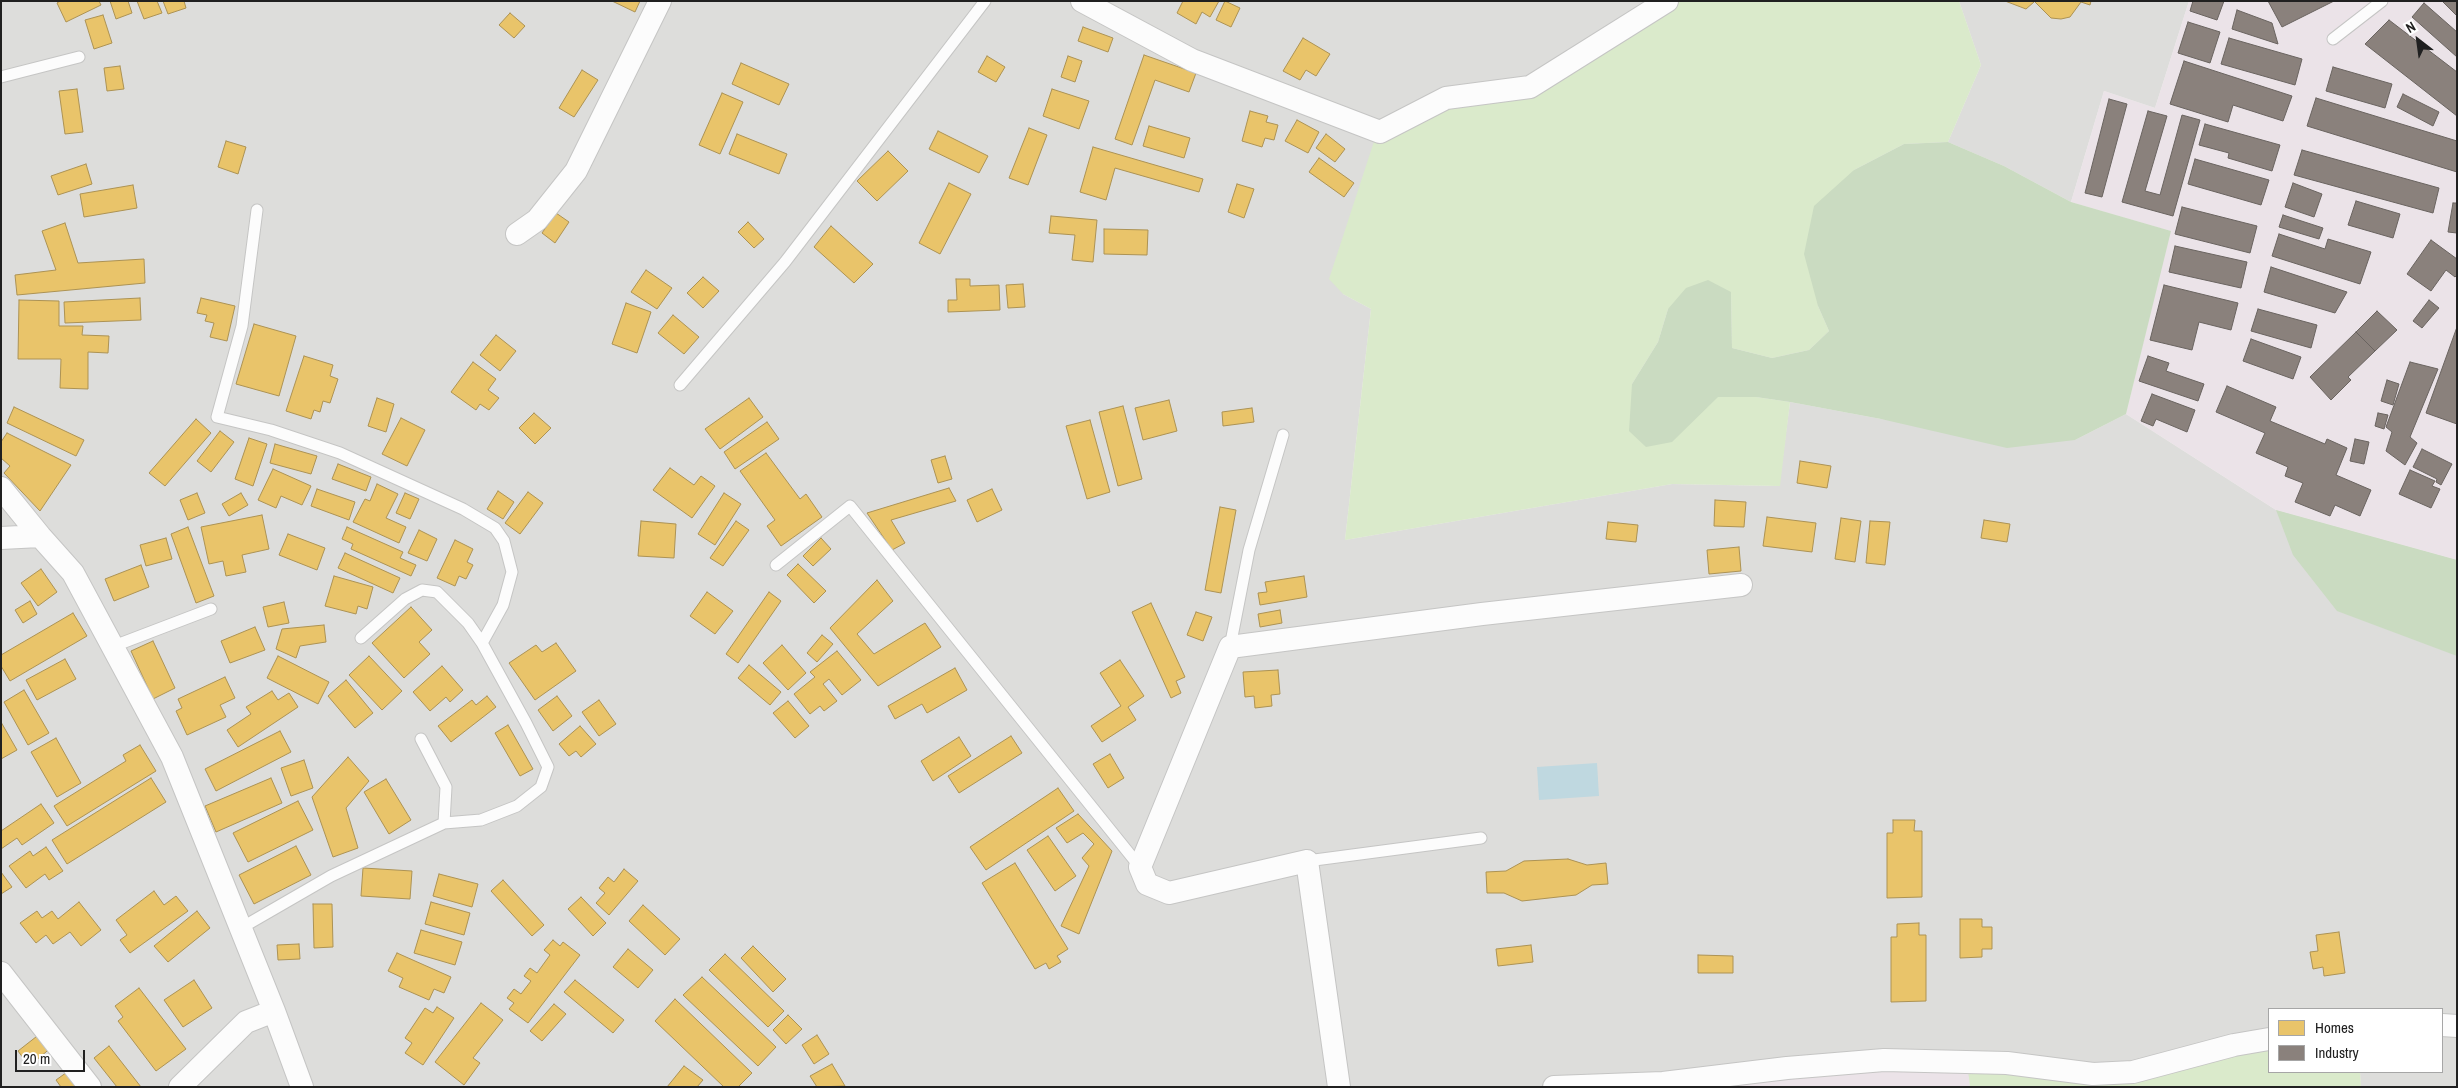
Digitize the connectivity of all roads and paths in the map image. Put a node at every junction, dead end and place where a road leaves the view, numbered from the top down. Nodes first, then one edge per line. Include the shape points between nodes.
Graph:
1 (660, 1) edge
2 (985, 1) edge
3 (1082, 1) edge
4 (1668, 1) edge
5 (2382, 1) edge
6 (2333, 39) dead end
7 (79, 57) dead end
8 (1, 77) edge
9 (257, 210) dead end
10 (517, 234) dead end
11 (680, 384) dead end
12 (1283, 434) dead end
13 (1, 488) edge
14 (40, 536) junction
15 (1, 538) edge
16 (776, 565) dead end
17 (1741, 586) dead end
18 (211, 609) dead end
19 (361, 638) dead end
20 (482, 643) junction
21 (114, 646) junction
22 (1230, 647) junction
23 (421, 739) dead end
24 (444, 823) junction
25 (1481, 838) dead end
26 (1308, 861) junction
27 (1140, 867) junction
28 (241, 928) junction
29 (1, 974) edge
30 (274, 1011) junction
31 (2443, 1025) edge
32 (2457, 1026) edge
33 (2268, 1039) edge
34 (1663, 1085) edge
35 (90, 1087) edge
36 (180, 1087) edge
37 (302, 1087) edge
38 (1339, 1087) edge
39 (1554, 1087) edge

1 - 10 street via 576,171 537,220
2 - 11 lane via 785,262
3 - 4 street via 1192,60 1380,132 1446,98 1530,87
5 - 6 lane
7 - 8 lane
9 - 20 lane via 242,326 218,416 340,453 463,509 495,528 504,541 512,572 502,605
12 - 22 lane via 1249,550
13 - 14 street
14 - 15 street
14 - 21 street via 73,573
16 - 27 lane via 850,506
17 - 22 street via 1482,614
18 - 21 lane
19 - 20 lane via 405,599 422,590 437,592
20 - 24 lane via 548,767 541,787 517,806 481,820
21 - 28 street via 172,757
22 - 27 street
23 - 24 lane via 446,787
24 - 28 lane via 331,876
25 - 26 lane
26 - 27 street via 1169,893 1147,884
26 - 38 street
28 - 30 street
29 - 35 street
30 - 36 street via 246,1022
30 - 37 street
31 - 32 street
33 - 34 street via 2133,1072 2092,1074 2007,1063 1884,1060 1787,1068
34 - 39 street

